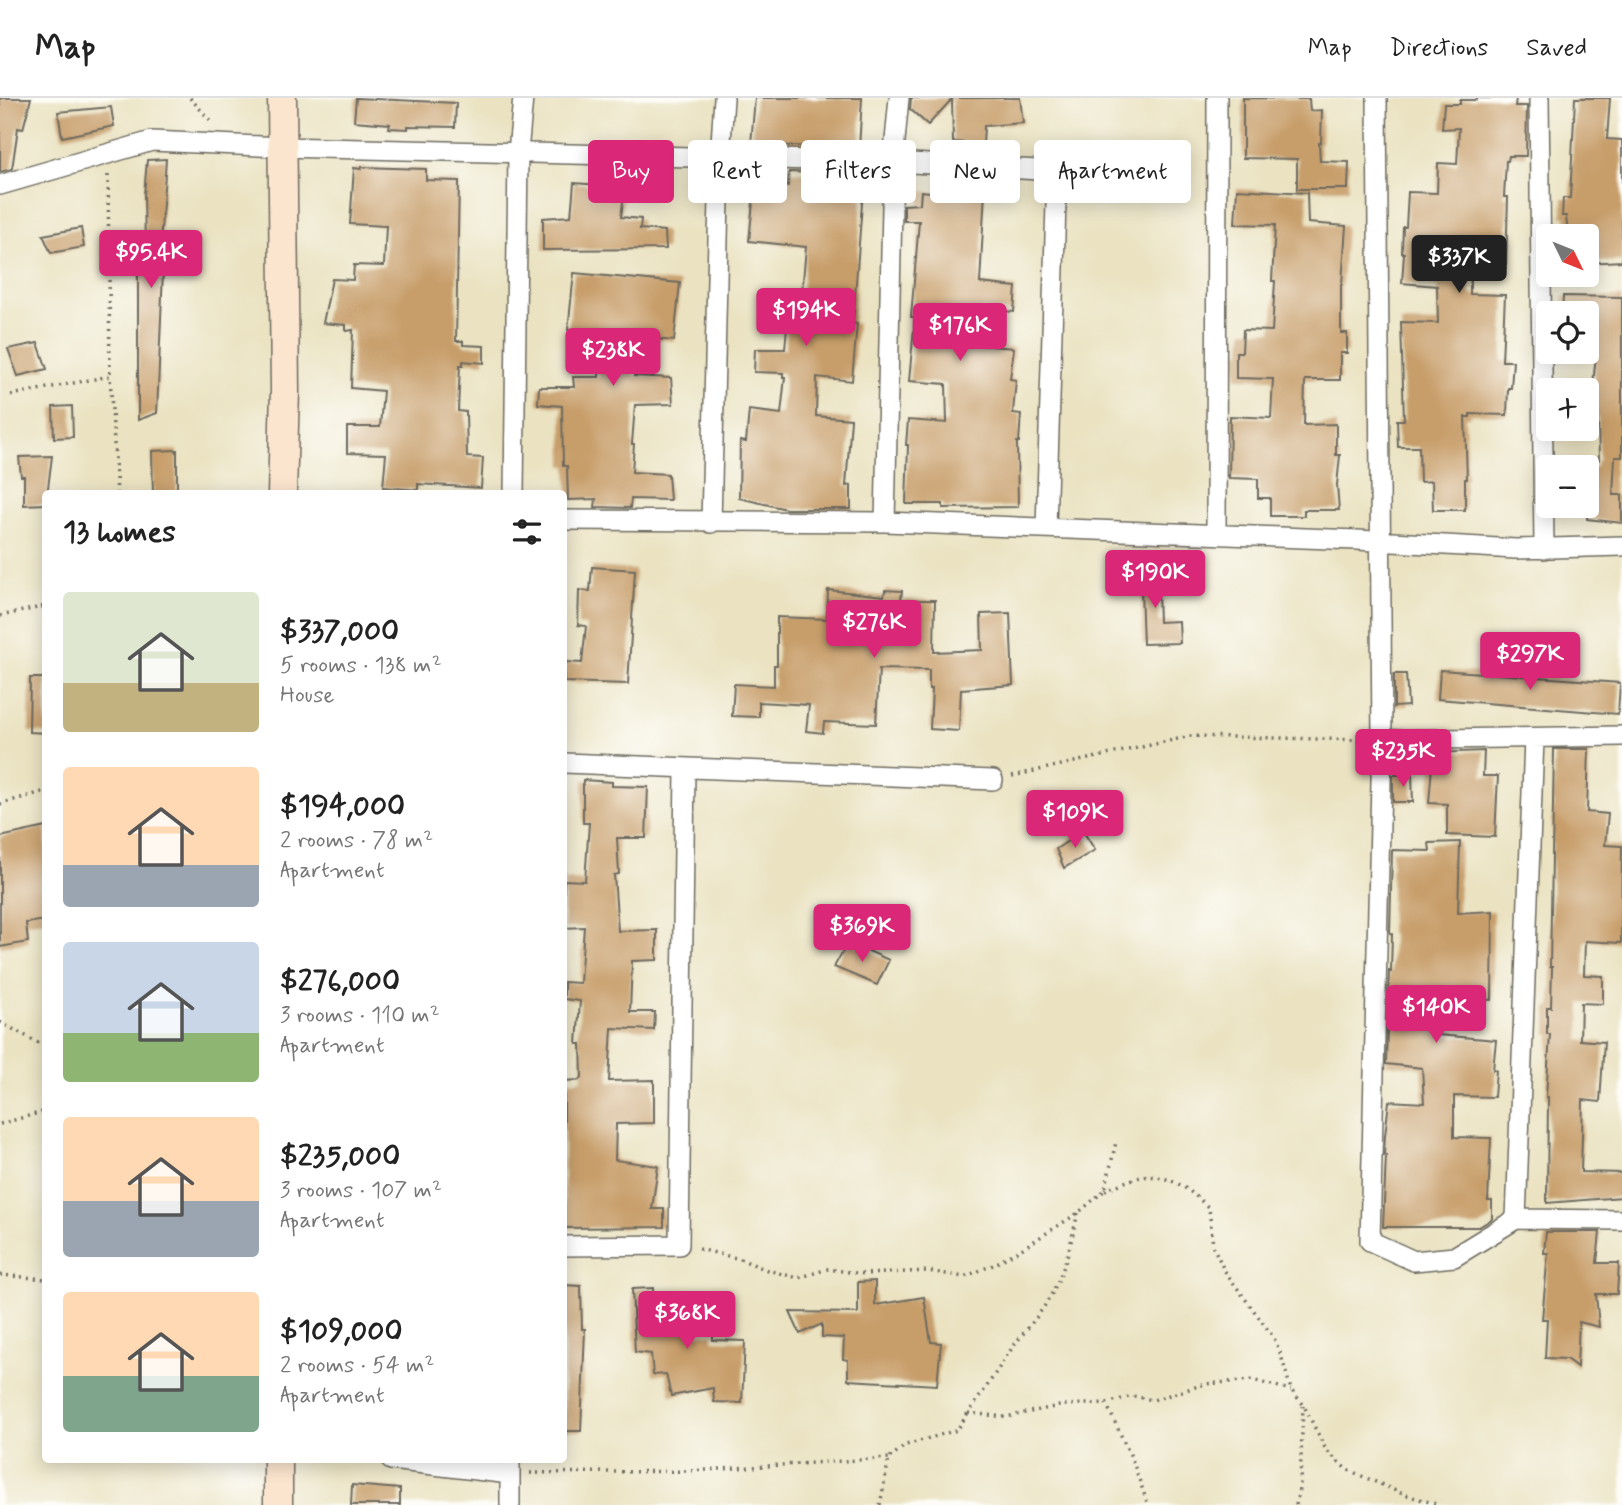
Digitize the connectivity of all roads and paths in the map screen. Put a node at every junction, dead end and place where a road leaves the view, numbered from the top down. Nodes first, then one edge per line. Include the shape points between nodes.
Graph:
1 (282, 98) edge
2 (523, 98) edge
3 (724, 98) edge
4 (899, 98) edge
5 (1217, 98) edge
6 (1377, 98) edge
7 (1539, 98) edge
8 (721, 140) edge
9 (895, 140) edge
10 (281, 147) junction
11 (518, 152) junction
12 (108, 153) junction
13 (688, 157) edge
14 (916, 163) edge
15 (0, 185) edge
16 (719, 203) edge
17 (892, 203) edge
18 (110, 376) junction
19 (11, 395) dead end
20 (117, 490) edge
21 (282, 490) edge
22 (514, 490) edge
23 (567, 520) edge
24 (885, 522) junction
25 (710, 523) junction
26 (1046, 528) junction
27 (1216, 534) junction
28 (1380, 541) junction
29 (1622, 546) edge
30 (1544, 548) junction
31 (42, 607) edge
32 (0, 616) edge
33 (1622, 736) edge
34 (1534, 739) junction
35 (1382, 740) junction
36 (567, 763) edge
37 (685, 768) junction
38 (993, 780) joint
39 (42, 792) edge
40 (0, 804) edge
41 (0, 1022) edge
42 (42, 1045) edge
43 (42, 1112) edge
44 (0, 1124) edge
45 (1116, 1142) dead end
46 (1105, 1190) junction
47 (1078, 1213) junction
48 (1516, 1220) junction
49 (1622, 1220) edge
50 (679, 1245) junction
51 (567, 1246) edge
52 (0, 1275) edge
53 (42, 1279) edge
54 (1291, 1390) junction
55 (1106, 1403) junction
56 (1303, 1404) junction
57 (968, 1413) junction
58 (889, 1458) junction
59 (278, 1463) edge
60 (450, 1463) edge
61 (510, 1466) edge
62 (278, 1505) edge
63 (510, 1505) edge
64 (880, 1505) edge
65 (1148, 1505) edge
66 (1296, 1505) edge
67 (1439, 1505) edge

1 - 10 street
2 - 11 street
3 - 8 street
4 - 9 street
5 - 27 street
6 - 28 street
7 - 30 street
10 - 11 street
10 - 12 street via 152,141
10 - 21 street
11 - 13 street
11 - 22 street
12 - 15 street
12 - 18 path
14 - 26 street via 1057,172
16 - 25 street
17 - 24 street
18 - 19 path
18 - 20 path
23 - 25 street
24 - 25 street
24 - 26 street
26 - 27 street
27 - 28 street
28 - 30 street
28 - 35 street
29 - 30 street
31 - 32 path
33 - 34 street
34 - 35 street
34 - 48 street
35 - 38 path via 1191,736
35 - 48 street via 1370,1241 1414,1261 1454,1257
36 - 37 street
37 - 38 street
37 - 50 street
39 - 40 path
41 - 42 path
43 - 44 path
45 - 46 path
46 - 47 path
46 - 54 path via 1141,1177 1168,1179 1209,1208 1213,1246 1224,1270 1274,1338
47 - 50 path via 964,1278 928,1271 864,1274 828,1269 798,1278
47 - 57 path via 1067,1256 1045,1308
48 - 49 street
50 - 51 street
52 - 53 path
54 - 55 path via 1252,1380
54 - 56 path
55 - 57 path via 1064,1405 1006,1417
55 - 65 path
56 - 66 path
56 - 67 path via 1326,1450 1346,1469
57 - 58 path via 957,1430 906,1446
58 - 61 path via 690,1471
58 - 64 path
59 - 62 street
60 - 61 street
61 - 63 street

